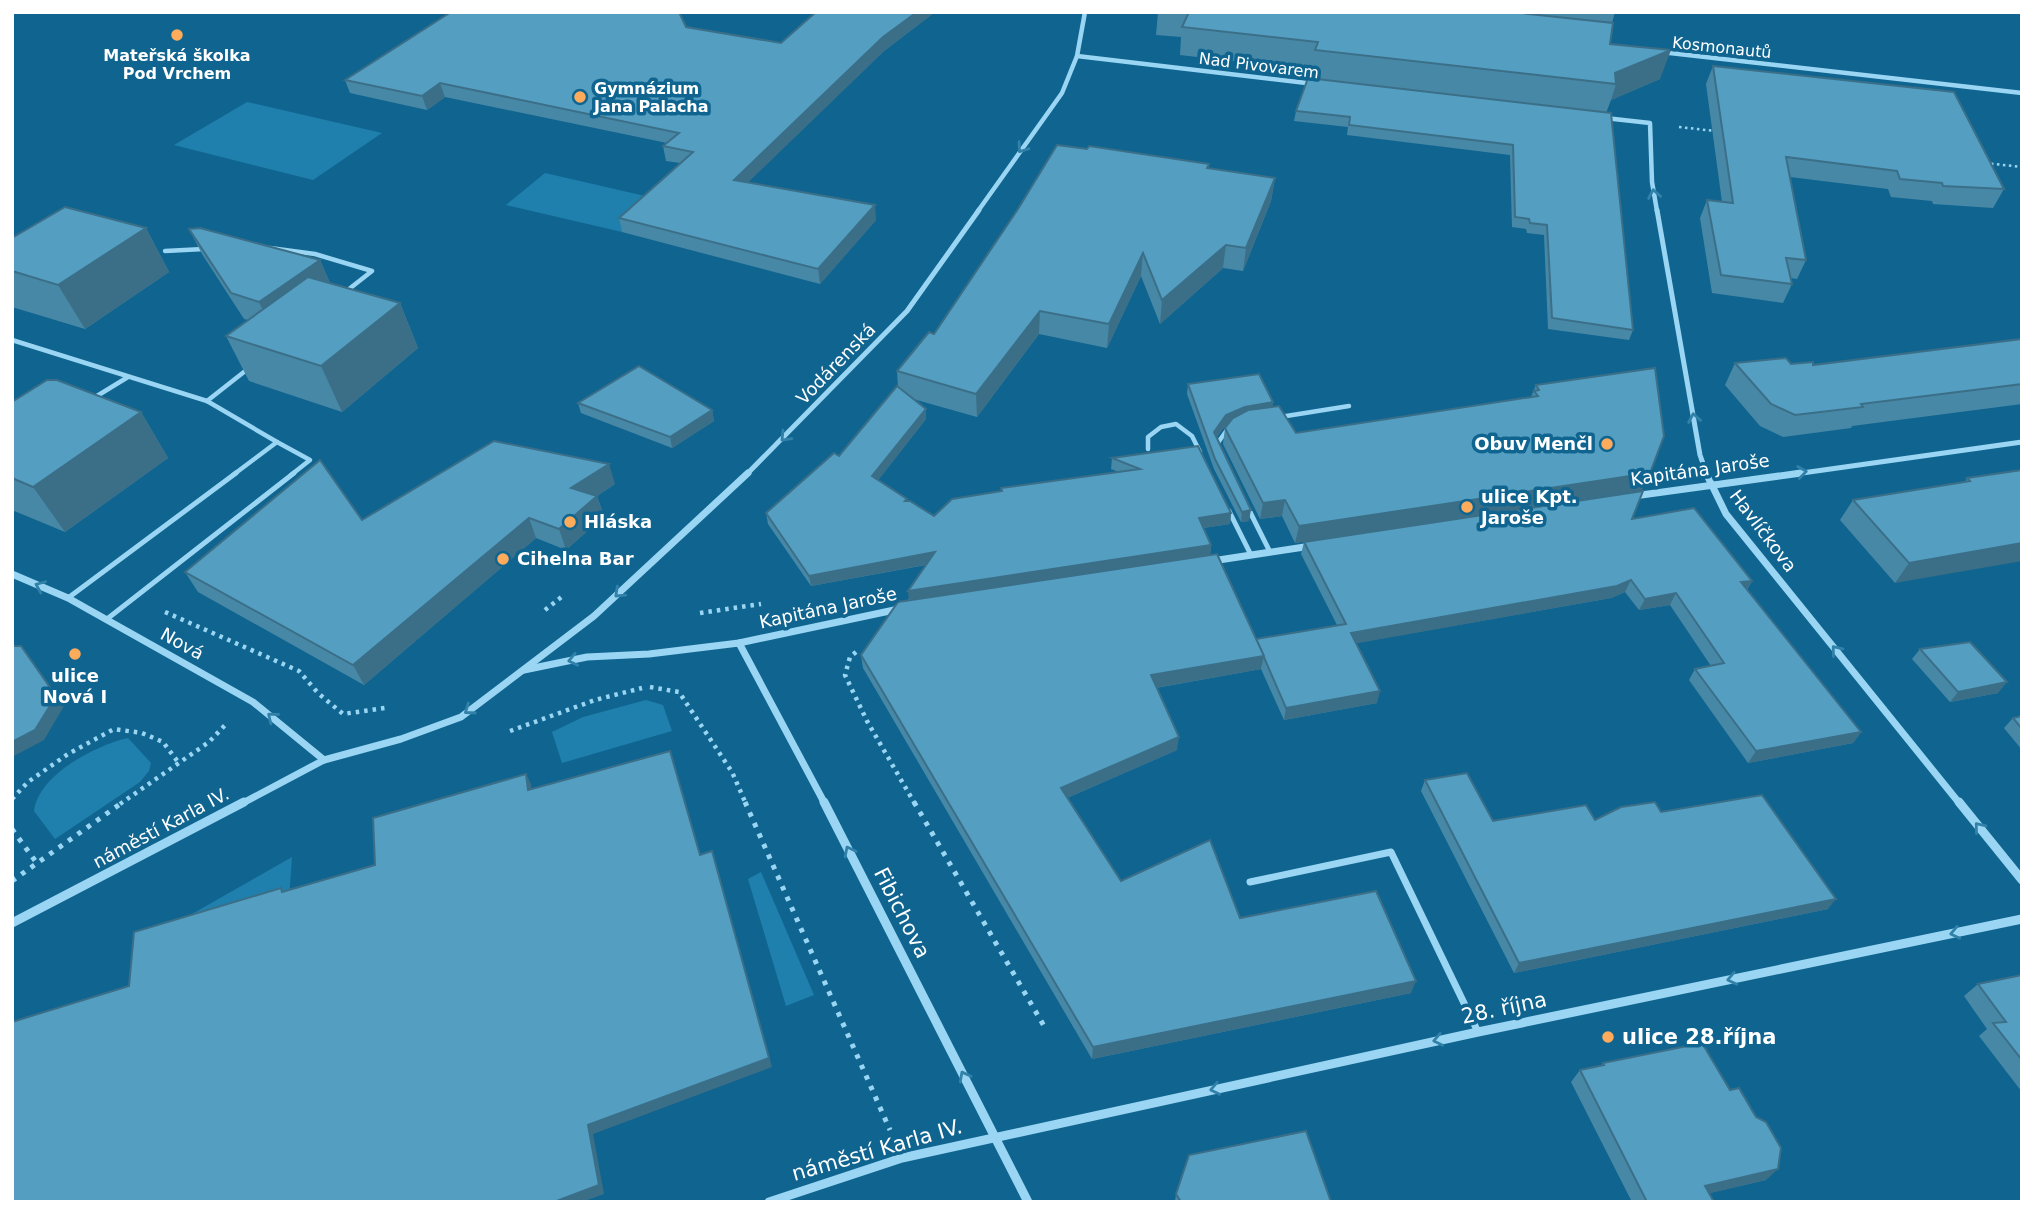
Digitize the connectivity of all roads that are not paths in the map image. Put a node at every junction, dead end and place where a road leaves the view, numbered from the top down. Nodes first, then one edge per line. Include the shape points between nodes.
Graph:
1 (1085, 12) edge
2 (1657, 52) edge
3 (1077, 57) junction
4 (1323, 85) edge
5 (2022, 93) edge
6 (1595, 117) edge
7 (258, 247) edge
8 (205, 249) edge
9 (165, 251) dead end
10 (339, 297) edge
11 (12, 340) edge
12 (251, 366) edge
13 (128, 377) junction
14 (207, 401) junction
15 (82, 405) edge
16 (1349, 406) dead end
17 (1270, 418) edge
18 (1236, 426) edge
19 (277, 442) junction
20 (2022, 442) edge
21 (1148, 449) dead end
22 (1223, 456) edge
23 (1204, 460) edge
24 (1710, 484) junction
25 (1631, 496) edge
26 (1247, 504) edge
27 (1228, 507) edge
28 (1324, 544) edge
29 (1270, 552) junction
30 (1251, 555) junction
31 (1198, 563) edge
32 (12, 574) edge
33 (68, 597) junction
34 (903, 609) edge
35 (107, 619) junction
36 (739, 643) junction
37 (524, 670) junction
38 (324, 760) junction
39 (2022, 880) edge
40 (1250, 882) dead end
41 (2022, 919) edge
42 (12, 923) edge
43 (1478, 1032) junction
44 (995, 1136) junction
45 (769, 1202) edge
46 (1028, 1202) edge

1 - 3 street, Vodárenská
2 - 5 street, Kosmonautů
3 - 4 street, Nad Pivovarem
3 -> 37 street, Vodárenská via 1062,93 907,311 763,459 594,616
24 -> 6 street, Havlíčkova via 1700,455 1652,182 1650,123
7 - 10 lane via 315,254 372,271
8 - 9 lane
11 - 13 lane
12 - 14 lane
13 - 14 lane
13 - 15 lane
14 - 19 lane
16 - 17 lane
18 - 22 lane via 1217,444
19 - 33 lane
19 - 35 lane via 310,460
24 -> 20 street, Kapitána Jaroše
21 - 23 lane via 1148,437 1161,427 1176,424 1192,436
24 - 25 street, Kapitána Jaroše
39 -> 24 street, Havlíčkova via 1726,514
26 - 29 lane
27 - 30 lane
28 - 29 street
29 - 30 street
30 - 31 street
33 -> 32 street, Nová
33 - 35 street, Nová
34 - 36 street, Kapitána Jaroše
38 -> 35 street, Nová via 253,702
36 -> 37 street, Kapitána Jaroše via 587,657
44 -> 36 street, Fibichova
37 -> 38 street, Kapitána Jaroše via 461,717
38 - 42 street, náměstí Karla IV.
40 - 43 lane via 1391,852
41 -> 43 street, 28. října
43 -> 44 street, 28. října
44 - 45 street, náměstí Karla IV. via 902,1158
44 - 46 street, Fibichova

